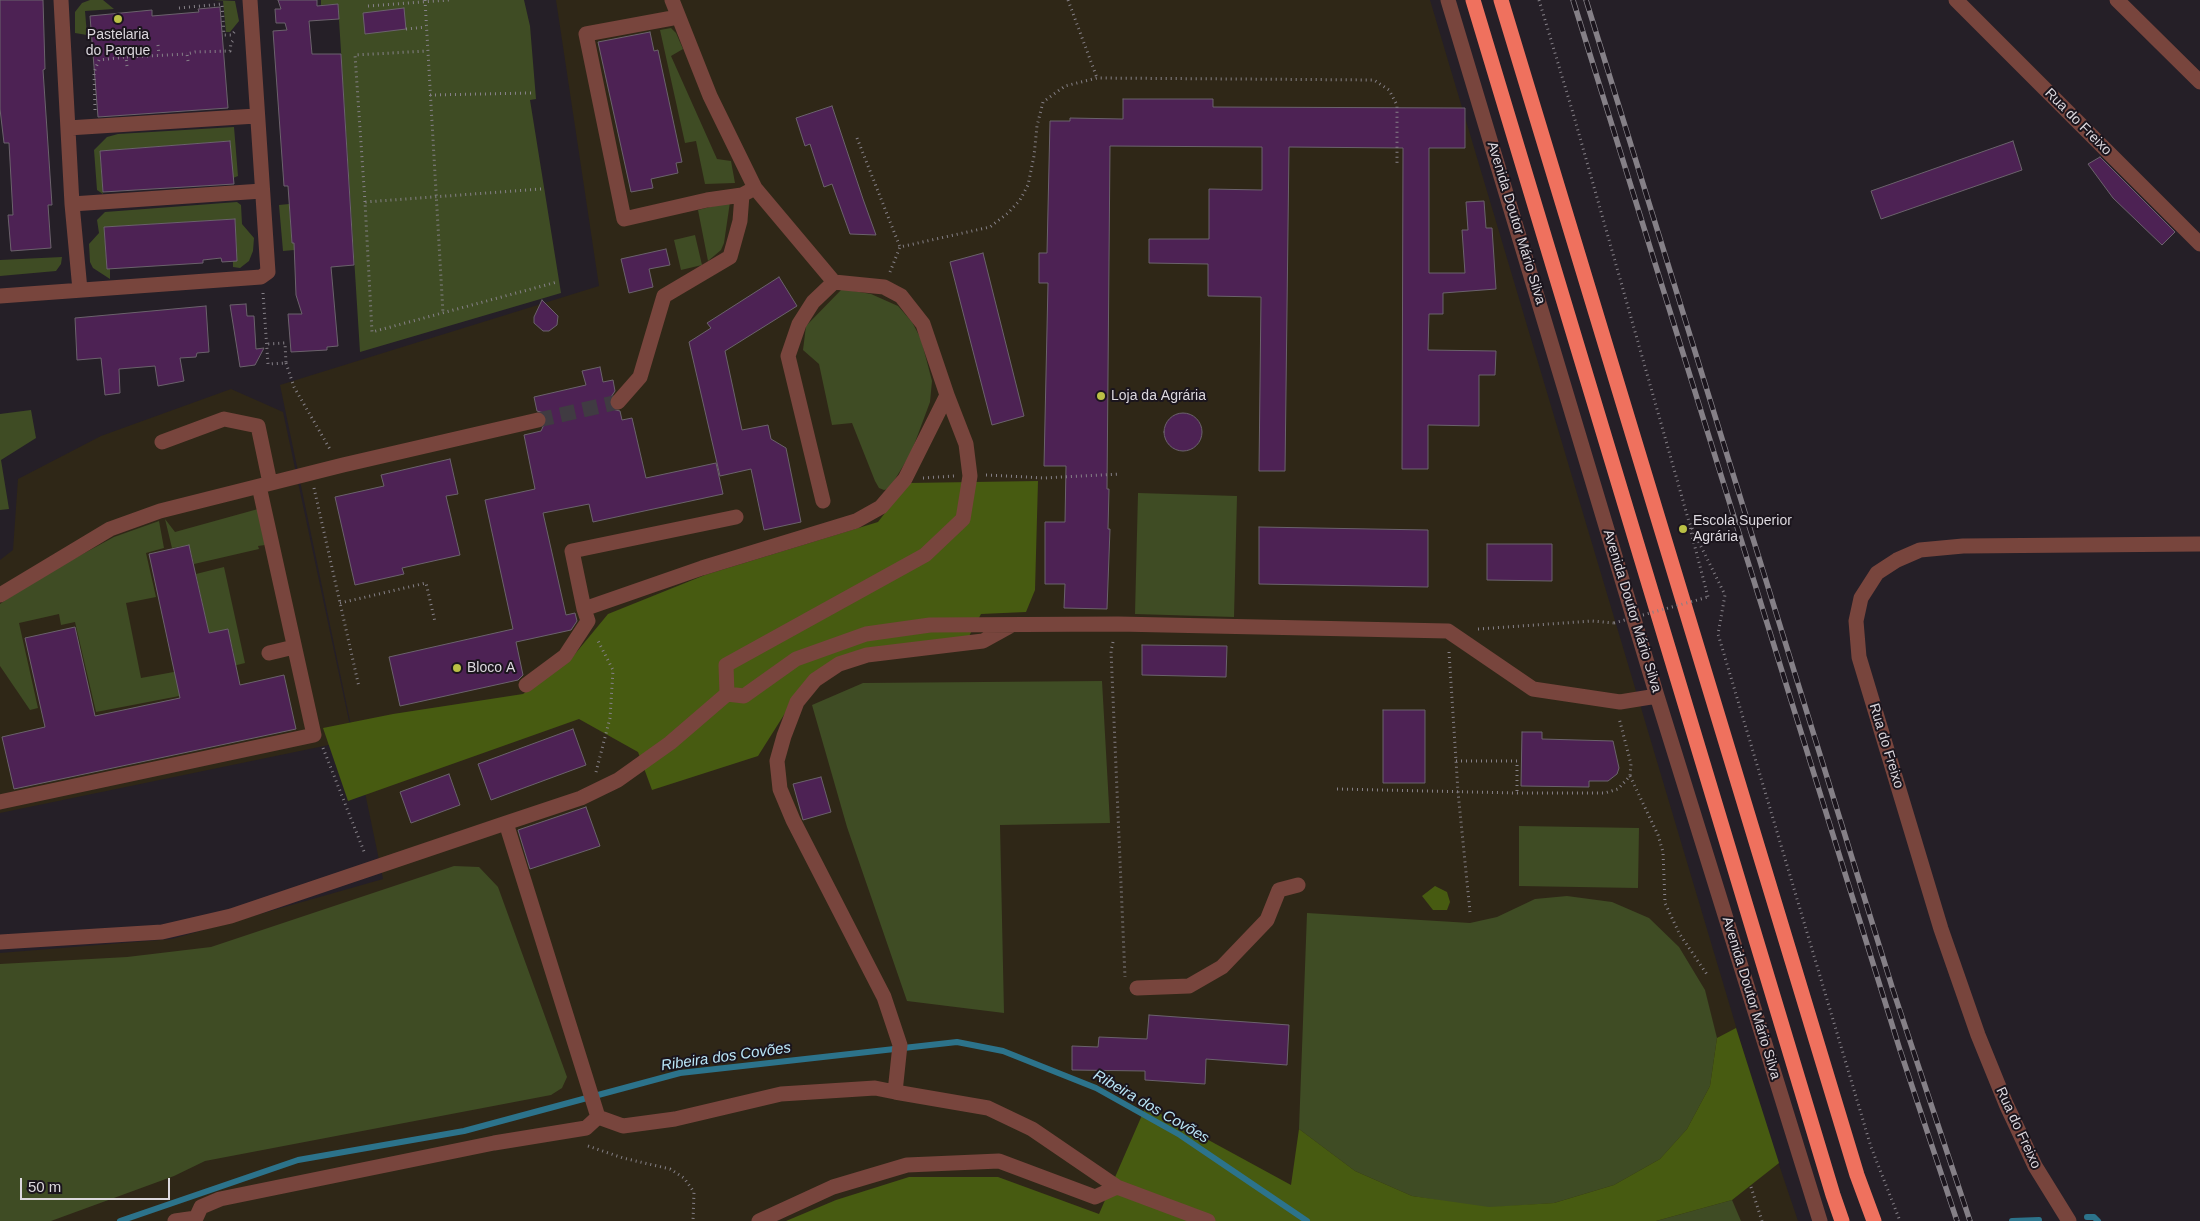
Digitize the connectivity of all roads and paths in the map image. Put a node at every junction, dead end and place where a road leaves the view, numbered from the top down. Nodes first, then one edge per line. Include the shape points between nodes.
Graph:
1 (61, 0) edge
2 (211, 0) edge
3 (250, 0) edge
4 (449, 0) edge
5 (672, 0) edge
6 (1068, 0) edge
7 (1448, 0) edge
8 (1473, 0) edge
9 (1501, 0) edge
10 (1539, 0) edge
11 (1956, 0) edge
12 (2117, 0) edge
13 (425, 1) edge
14 (214, 4) junction
15 (368, 6) dead end
16 (179, 8) dead end
17 (678, 17) junction
18 (426, 27) junction
19 (242, 29) dead end
20 (406, 29) dead end
21 (227, 35) dead end
22 (158, 45) dead end
23 (428, 51) junction
24 (187, 54) junction
25 (159, 55) junction
26 (126, 57) junction
27 (188, 61) dead end
28 (127, 66) dead end
29 (1097, 78) junction
30 (2200, 82) edge
31 (531, 93) dead end
32 (430, 95) junction
33 (256, 116) junction
34 (96, 126) junction
35 (68, 128) junction
36 (857, 138) dead end
37 (1397, 163) dead end
38 (541, 189) dead end
39 (262, 191) junction
40 (749, 191) junction
41 (436, 197) junction
42 (365, 202) junction
43 (72, 204) junction
44 (2200, 244) edge
45 (900, 247) junction
46 (261, 277) junction
47 (557, 282) dead end
48 (834, 282) junction
49 (884, 287) junction
50 (80, 290) junction
51 (0, 296) edge
52 (443, 313) junction
53 (267, 344) junction
54 (286, 363) junction
55 (947, 395) junction
56 (618, 402) tunnel mouth
57 (538, 420) tunnel mouth
58 (162, 442) dead end
59 (343, 465) junction
60 (310, 473) junction
61 (1120, 474) dead end
62 (999, 476) dead end
63 (264, 484) junction
64 (823, 501) dead end
65 (736, 517) dead end
66 (1689, 522) junction
67 (2200, 544) edge
68 (0, 595) edge
69 (340, 603) junction
70 (586, 615) junction
71 (435, 622) dead end
72 (1013, 624) junction
73 (1118, 624) junction
74 (1477, 629) dead end
75 (1448, 631) junction
76 (294, 647) junction
77 (269, 653) dead end
78 (526, 685) dead end
79 (359, 686) dead end
80 (728, 694) junction
81 (1657, 696) junction
82 (1614, 702) junction
83 (320, 741) dead end
84 (1456, 760) junction
85 (596, 776) dead end
86 (1630, 776) junction
87 (1337, 789) dead end
88 (1458, 792) junction
89 (1517, 793) junction
90 (0, 802) edge
91 (506, 824) junction
92 (371, 868) junction
93 (1298, 885) dead end
94 (1470, 912) dead end
95 (0, 942) edge
96 (1708, 976) dead end
97 (1137, 988) joint
98 (895, 1092) junction
99 (598, 1117) junction
100 (563, 1132) junction
101 (1116, 1187) junction
102 (1751, 1187) dead end
103 (175, 1221) edge
104 (693, 1221) edge
105 (759, 1221) edge
106 (1208, 1221) edge
107 (1762, 1221) edge
108 (1820, 1221) edge
109 (1842, 1221) edge
110 (1874, 1221) edge
111 (1900, 1221) edge
112 (2069, 1221) edge

1 - 35 street
2 - 14 path
3 - 33 street
4 - 13 path
5 - 17 street
6 - 29 path
7 - 81 street, Avenida Doutor Mário Silva
8 - 109 highway
9 - 110 highway via 1854,1166
10 - 66 path
11 - 44 street, Rua do Freixo
12 - 30 street
13 - 15 path
13 - 18 path
14 - 16 path
14 - 21 path via 222,4 224,35
17 - 40 street
17 - 40 street via 586,34 624,219
18 - 20 path
18 - 23 path
19 - 24 path via 231,43 230,51
22 - 25 path
23 - 32 path
23 - 42 path via 356,55
24 - 25 path
24 - 27 path
25 - 26 path
26 - 28 path
26 - 34 path via 99,60 94,72
29 - 37 path via 1374,80 1389,90 1397,105
29 - 45 path via 1065,86 1043,102 1028,185 1008,214 990,227
31 - 32 path
32 - 41 path
33 - 34 street
33 - 39 street
34 - 35 street
35 - 43 street
36 - 45 path
38 - 41 path
39 - 43 street
39 - 46 street via 268,272
40 - 48 street
40 - 56 street via 730,257 664,296 640,377
41 - 42 path
41 - 52 path
42 - 52 path via 372,332
43 - 50 street
45 - 49 path
46 - 50 street
46 - 53 path
47 - 52 path
48 - 49 street
48 - 64 street via 813,302 799,324 788,356
49 - 55 street via 901,296 923,324
50 - 51 street
53 - 54 path via 285,343
53 - 54 path via 268,364
54 - 59 path via 294,387 332,453
55 - 70 street via 905,479 881,507 856,521 702,568
55 - 80 street via 966,444 970,476 963,519 925,555 726,666
57 - 59 street
58 - 63 street via 224,420 258,426
59 - 60 street
60 - 63 street
60 - 69 path
61 - 62 path via 1044,478
63 - 68 street via 160,511 110,529
63 - 76 street
65 - 70 street via 572,551
66 - 74 path, bridge via 1708,597 1614,622
66 - 111 path via 1725,596 1718,634 1871,1147
67 - 112 street, Rua do Freixo via 1963,546 1920,550 1896,560 1877,573 1860,598 1856,621 1859,657 1941,929 2006,1104 2035,1166
69 - 71 path via 426,583
69 - 79 path
70 - 78 street via 565,656
70 - 85 path via 613,670 610,718
72 - 73 street
72 - 80 street via 930,625 866,634 796,659 744,696
72 - 98 street via 984,641 867,655 839,664 815,680 797,702 777,761 780,789 793,820 884,997 900,1045
73 - 75 street
73 - 97 path via 1110,651 1125,979
75 - 82 street via 1533,689
75 - 84 path
76 - 77 street
76 - 90 street via 314,735
80 - 91 street via 670,743 618,780 581,798
81 - 82 street
81 - 108 street, Avenida Doutor Mário Silva
82 - 86 path via 1629,750
83 - 92 path
84 - 88 path
84 - 89 path via 1517,762
86 - 89 path via 1618,789 1605,792
86 - 96 path via 1663,852 1665,902 1679,933
87 - 88 path
88 - 89 path
88 - 94 path
91 - 92 street
91 - 99 street
92 - 95 street via 232,916 162,932
93 - 97 street via 1279,890 1267,920 1222,967 1189,986
98 - 99 street via 875,1088 780,1094 676,1119 623,1126
98 - 101 street via 988,1108 1032,1129
99 - 100 street via 586,1128
100 - 103 street via 484,1144 220,1199 201,1207 196,1218
100 - 104 path via 588,1146 670,1169 684,1178 694,1192
101 - 105 street via 1095,1197 998,1161 907,1164 832,1187
101 - 106 street
102 - 107 path

